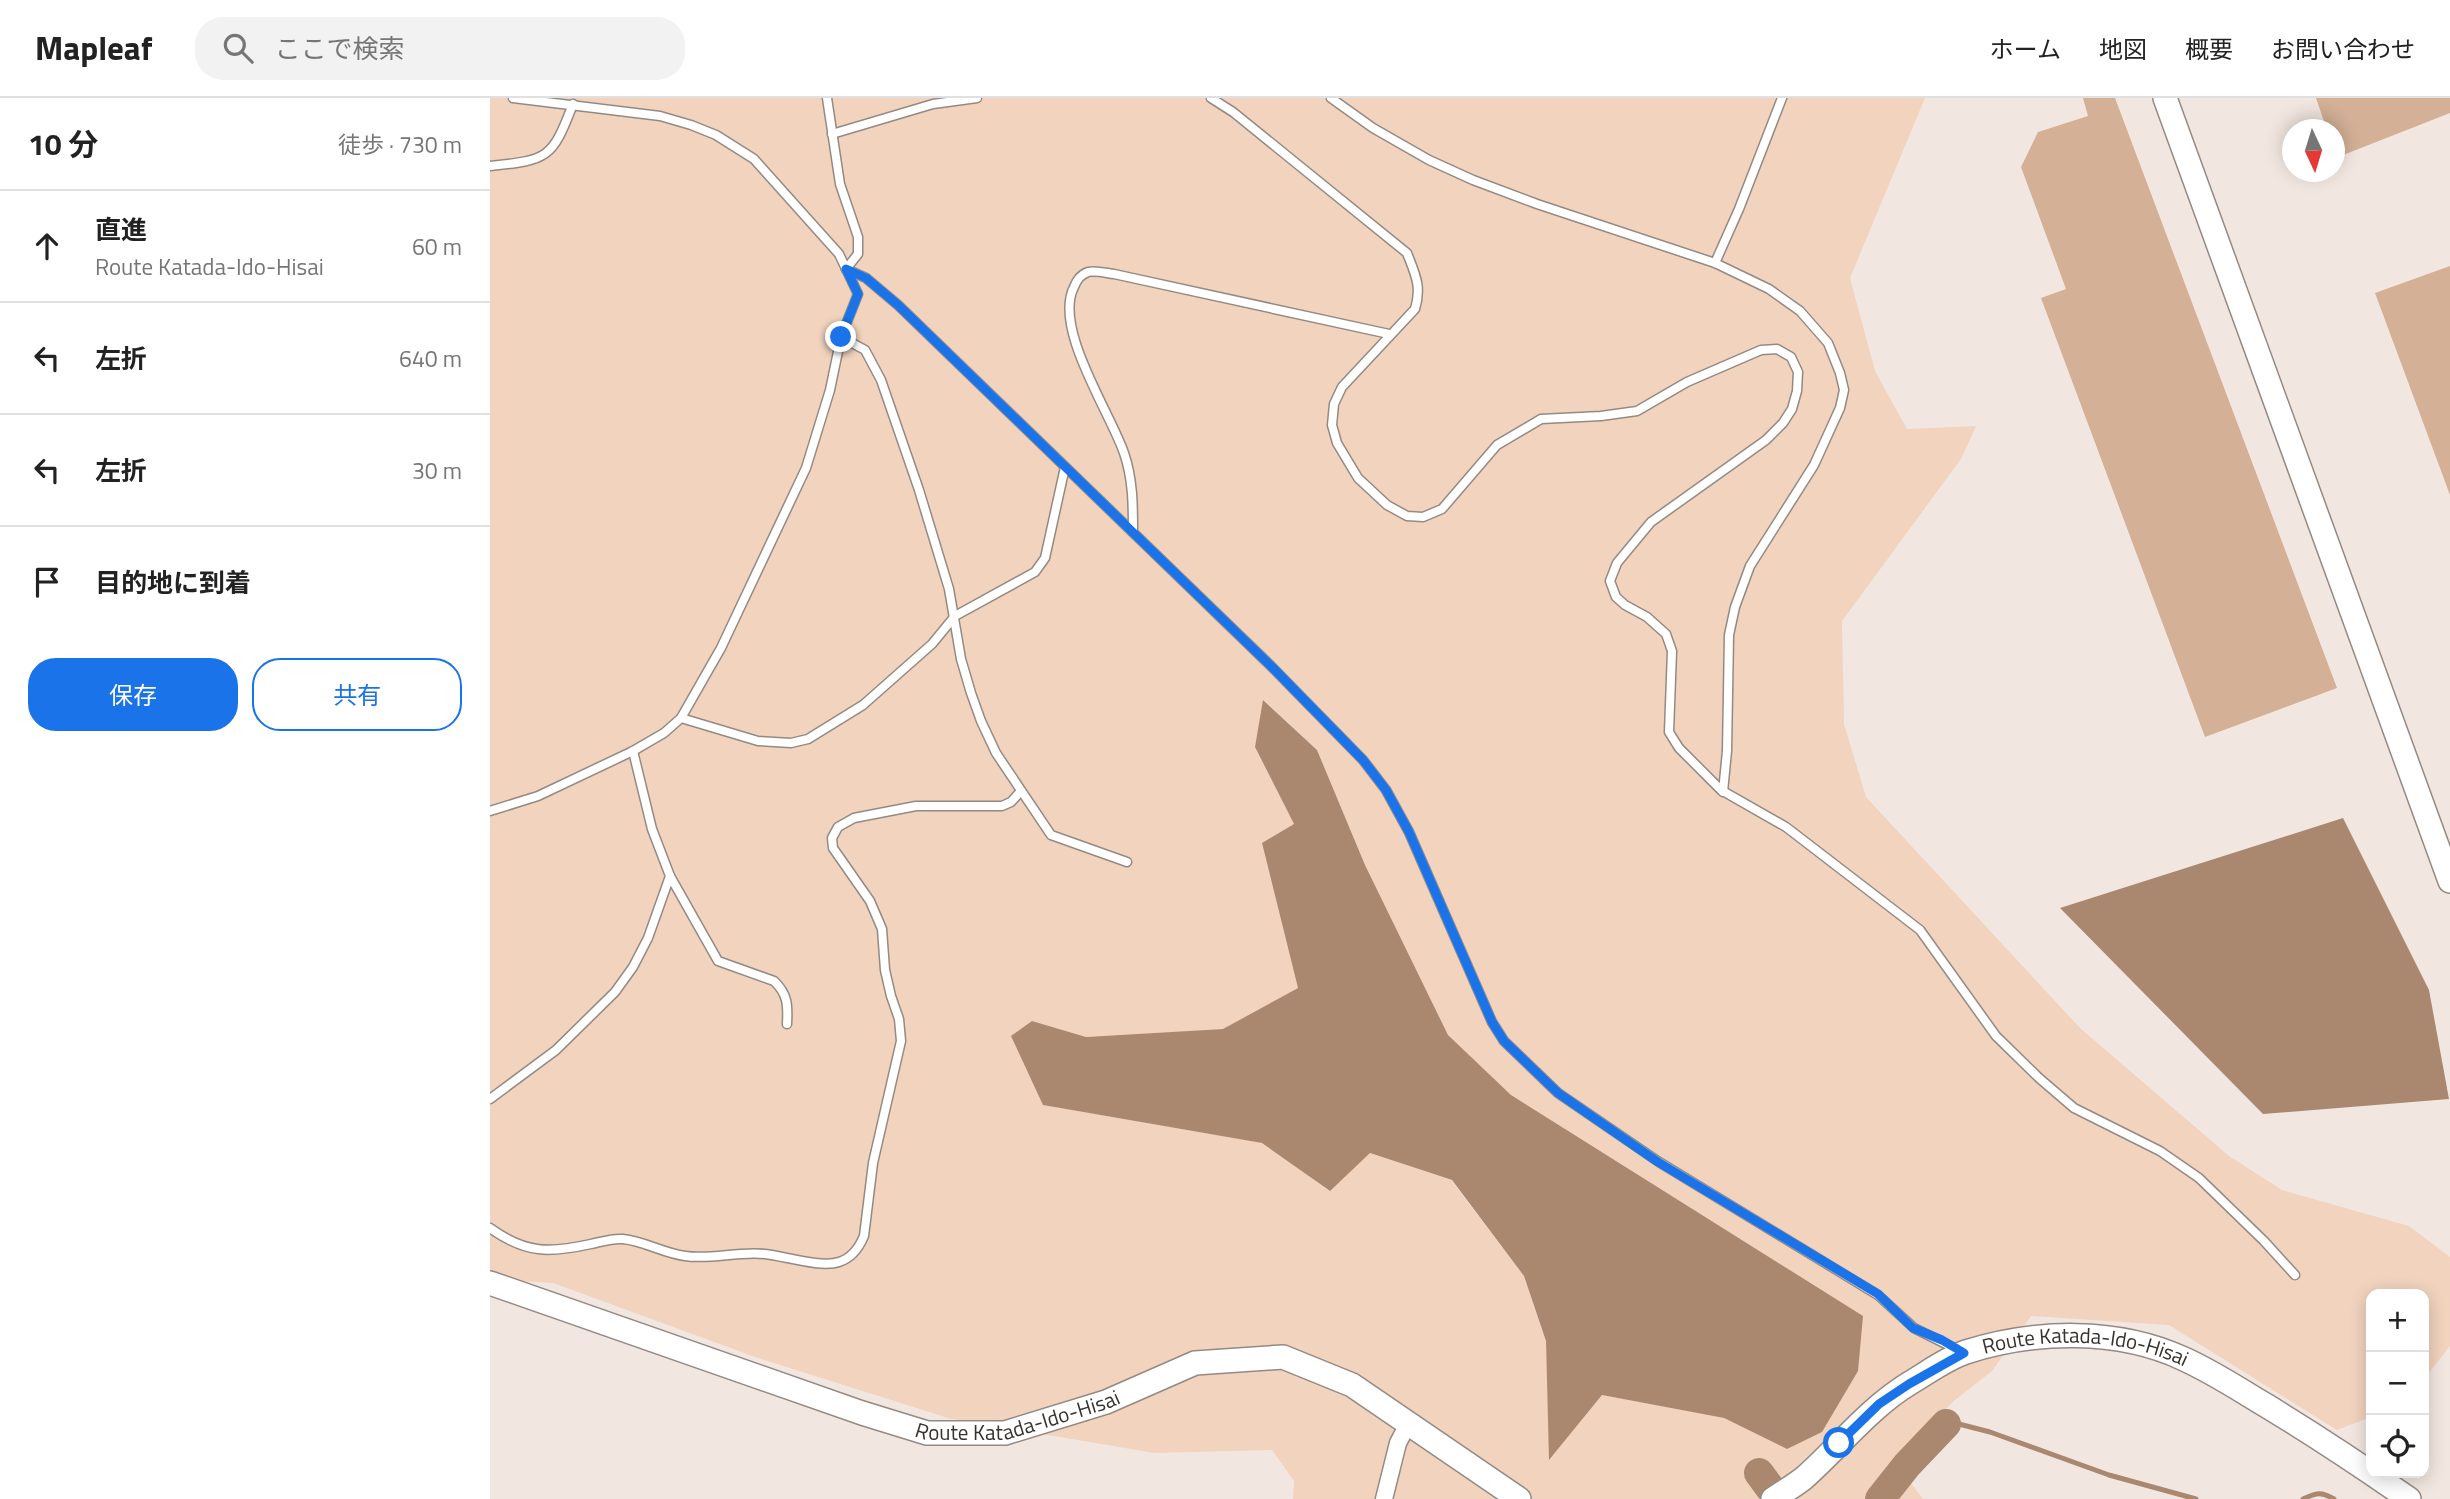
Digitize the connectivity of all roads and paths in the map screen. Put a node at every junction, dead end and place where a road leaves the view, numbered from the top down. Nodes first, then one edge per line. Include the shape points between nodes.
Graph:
1 (513, 98) edge
2 (827, 98) edge
3 (977, 98) edge
4 (1211, 98) edge
5 (1226, 98) edge
6 (1331, 98) edge
7 (1782, 98) edge
8 (2165, 98) edge
9 (573, 104) junction
10 (1233, 111) junction
11 (832, 134) junction
12 (490, 166) edge
13 (1715, 263) junction
14 (846, 269) junction
15 (1389, 334) junction
16 (841, 337) junction
17 (1065, 467) junction
18 (1133, 533) junction
19 (955, 616) junction
20 (681, 718) junction
21 (633, 751) junction
22 (1021, 791) junction
23 (1723, 792) junction
24 (490, 811) edge
25 (1127, 862) dead end
26 (670, 876) junction
27 (2450, 881) edge
28 (786, 1024) dead end
29 (490, 1099) edge
30 (490, 1228) edge
31 (2295, 1275) dead end
32 (490, 1283) edge
33 (1964, 1353) junction
34 (1408, 1424) junction
35 (1384, 1499) edge
36 (1519, 1499) edge
37 (1773, 1499) edge
38 (2409, 1499) edge

1 - 9 lane
2 - 11 lane
3 - 11 lane via 933,104
4 - 10 lane
5 - 10 lane
6 - 13 lane via 1373,128 1473,180
7 - 13 lane
8 - 27 main road
9 - 12 lane via 561,136 541,157
9 - 14 lane via 660,116 691,125 735,147 754,159 839,254
10 - 15 lane via 1407,253 1420,293 1415,309
11 - 14 lane via 840,184 858,237 858,254
13 - 23 lane via 1769,289 1800,311 1828,343 1844,390 1814,465 1750,566 1735,607 1729,635
14 - 16 lane via 858,294
14 - 17 lane via 866,278 898,305
15 - 18 lane via 1114,274 1079,276 1069,297 1069,321 1124,453 1132,490
15 - 23 lane via 1342,387 1332,425 1358,478 1387,505 1407,516 1423,517 1442,509 1497,444 1541,419 1637,411 1687,382 1761,350 1777,349 1791,356 1798,372 1797,391 1783,423 1651,522 1617,563 1610,581 1616,597 1665,634 1672,651 1669,732
16 - 19 lane via 865,350 881,380
16 - 20 lane via 806,468 721,648
17 - 18 lane
17 - 19 lane via 1045,558 1035,572
18 - 33 lane via 1271,666 1363,760 1386,790 1504,1041 1558,1093 1658,1162 1878,1294 1913,1328
19 - 20 lane via 889,684 808,739 758,741
19 - 22 lane via 961,659 981,721
20 - 21 lane
21 - 24 lane via 538,796
21 - 26 lane via 652,829
22 - 25 lane via 1051,835
22 - 30 lane via 1002,806 916,806 854,818 838,827 832,838 833,848 870,901 882,929 901,1041 873,1163 864,1236 849,1257 838,1263 762,1254 696,1257 618,1238 540,1251 521,1247
23 - 31 lane via 1786,827 1920,930 1996,1036 2039,1078 2074,1108 2160,1151 2199,1178
26 - 28 lane via 718,961 774,981 785,993
26 - 29 lane via 648,938 615,992 556,1049
32 - 34 main road, Route Katada-Ido-Hisai via 927,1433 1006,1433 1106,1402 1195,1363 1283,1357 1352,1385
33 - 37 main road, Route Katada-Ido-Hisai via 1879,1404 1802,1479
33 - 38 main road, Route Katada-Ido-Hisai via 2018,1339 2062,1336 2155,1348 2208,1371
34 - 35 street via 1398,1443
34 - 36 main road, Route Katada-Ido-Hisai

